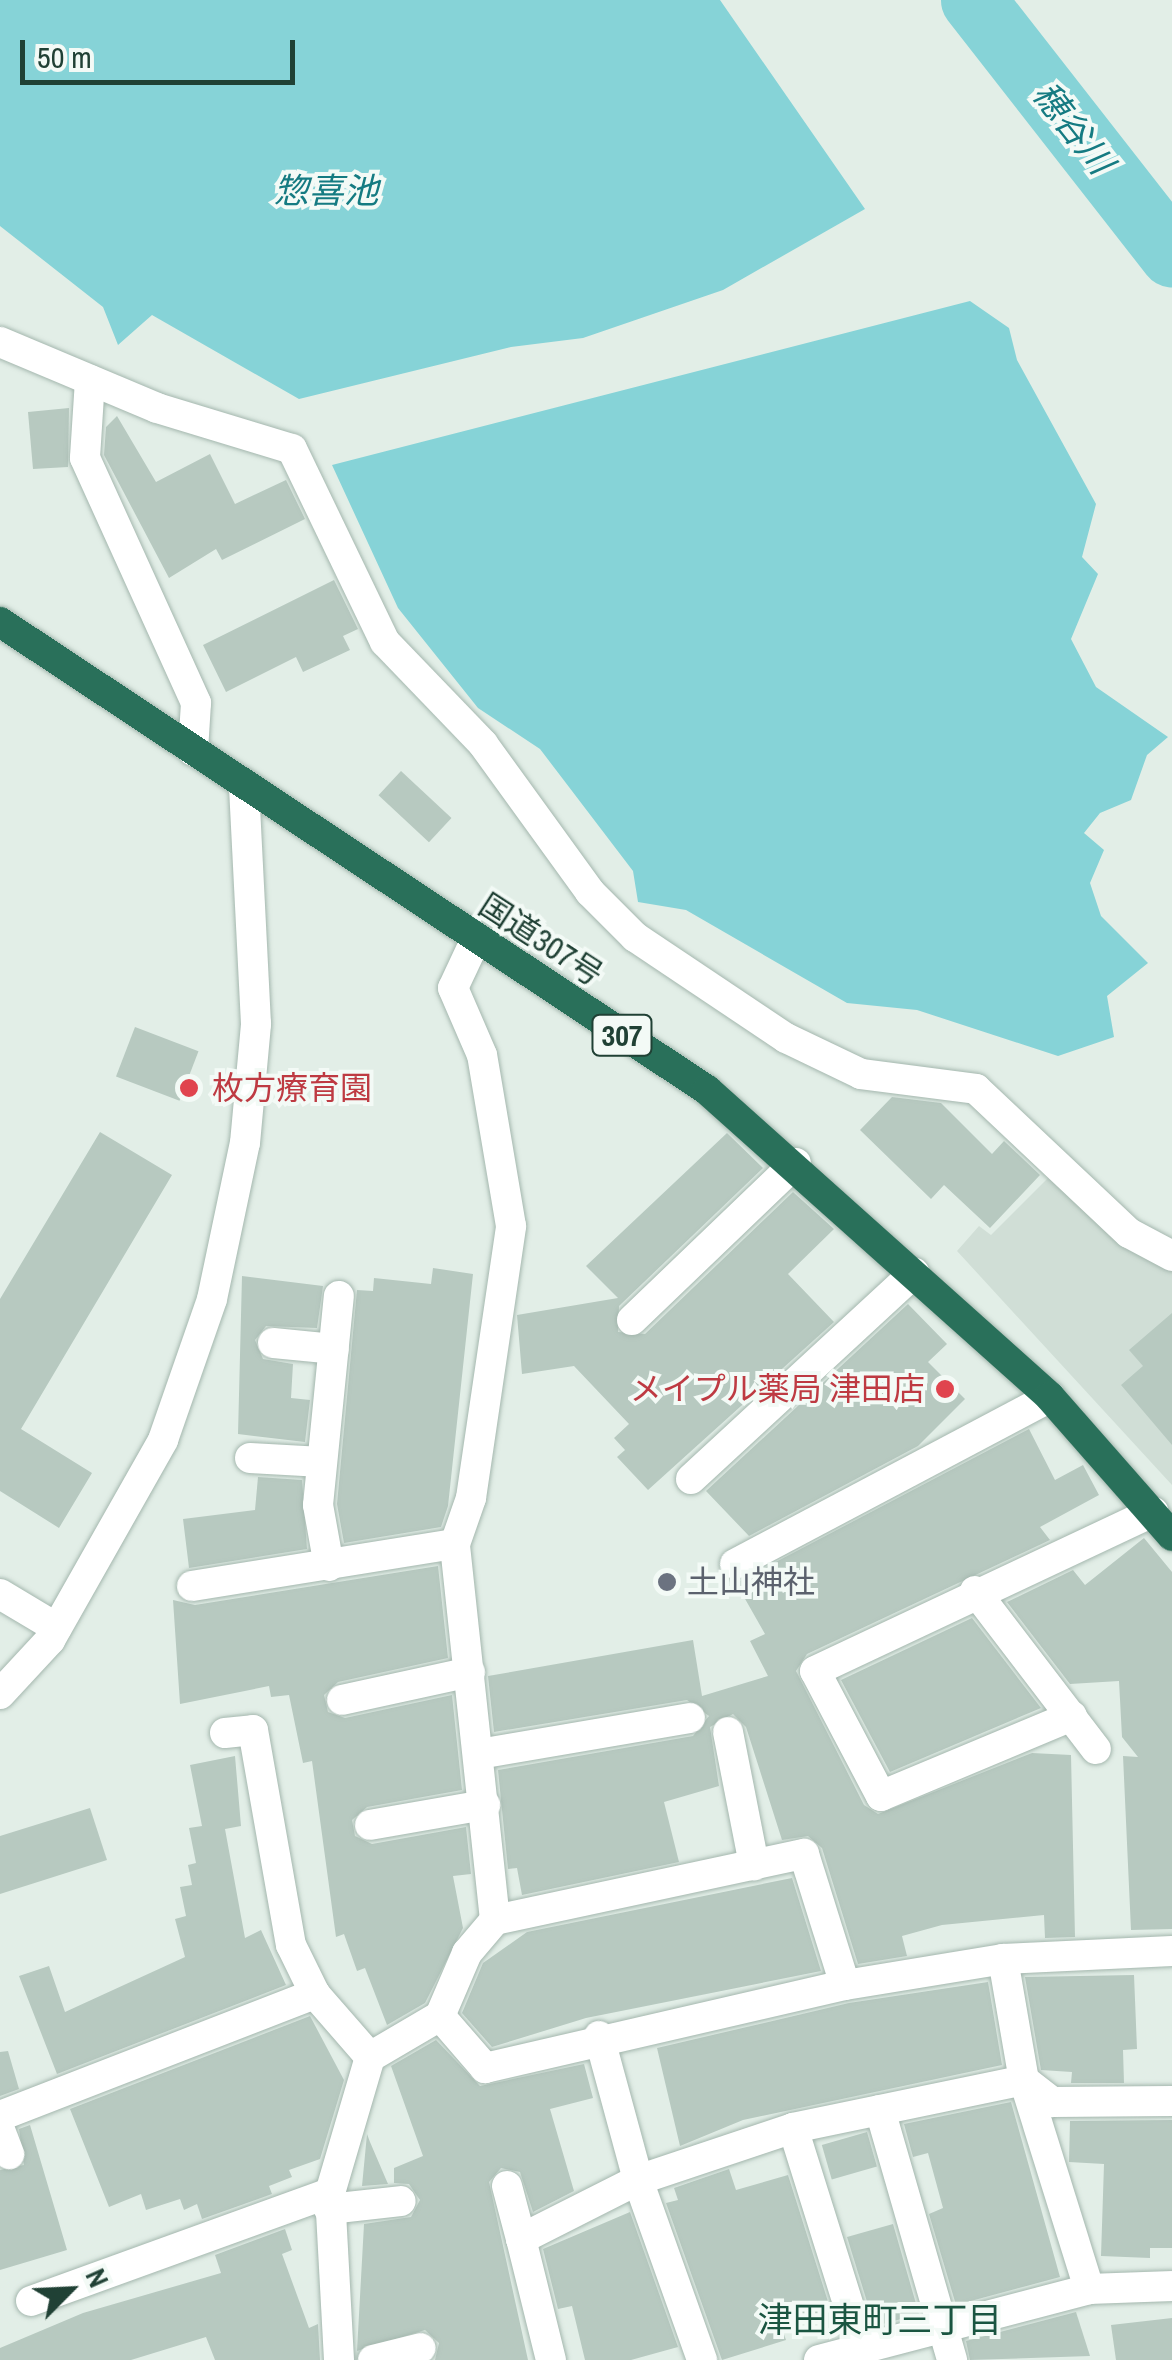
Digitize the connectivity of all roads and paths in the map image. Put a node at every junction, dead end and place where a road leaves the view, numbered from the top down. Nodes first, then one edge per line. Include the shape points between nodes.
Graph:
1 (0, 342) edge
2 (90, 380) junction
3 (0, 622) edge
4 (192, 751) junction
5 (244, 787) junction
6 (476, 938) junction
7 (796, 1164) junction
8 (1172, 1256) edge
9 (914, 1273) junction
10 (340, 1296) dead end
11 (632, 1320) dead end
12 (273, 1343) dead end
13 (334, 1349) junction
14 (1050, 1397) junction
15 (250, 1458) dead end
16 (322, 1462) junction
17 (691, 1479) dead end
18 (1163, 1524) edge
19 (455, 1544) junction
20 (734, 1564) dead end
21 (329, 1566) junction
22 (192, 1586) dead end
23 (975, 1591) junction
24 (0, 1594) edge
25 (57, 1628) junction
26 (470, 1672) junction
27 (0, 1694) edge
28 (342, 1700) dead end
29 (1072, 1716) junction
30 (690, 1718) dead end
31 (728, 1732) dead end
32 (225, 1734) dead end
33 (1096, 1750) dead end
34 (479, 1754) junction
35 (485, 1805) junction
36 (370, 1826) dead end
37 (754, 1865) junction
38 (496, 1920) junction
39 (1172, 1950) edge
40 (1003, 1959) junction
41 (845, 1986) junction
42 (315, 1994) junction
43 (440, 2016) junction
44 (598, 2036) junction
45 (370, 2057) junction
46 (1024, 2080) junction
47 (1172, 2101) edge
48 (880, 2110) junction
49 (0, 2116) edge
50 (793, 2128) junction
51 (638, 2180) junction
52 (507, 2186) dead end
53 (330, 2200) junction
54 (400, 2201) dead end
55 (521, 2239) junction
56 (1172, 2286) edge
57 (1089, 2289) junction
58 (31, 2302) dead end
59 (941, 2326) junction
60 (421, 2348) dead end
61 (862, 2348) junction
62 (339, 2360) edge
63 (373, 2360) edge
64 (551, 2360) edge
65 (702, 2360) edge
66 (819, 2360) edge
67 (952, 2360) edge

1 - 2 street
2 - 4 street via 86,458 196,702
2 - 8 street via 292,449 385,642 483,744 590,892 635,937 786,1038 860,1074 976,1089 1129,1233
3 - 4 highway, 国道307号 / 307
4 - 5 highway, 国道307号 / 307
5 - 6 highway, 国道307号 / 307
5 - 25 street via 256,1024 246,1143 212,1299 163,1440
6 - 7 highway, 国道307号 / 307 via 708,1090
6 - 19 street via 452,988 482,1055 511,1226 471,1498
7 - 9 highway, 国道307号 / 307
7 - 11 street
9 - 14 highway, 国道307号 / 307
9 - 17 street
10 - 13 street
12 - 13 street
13 - 16 street
14 - 18 highway, 国道307号 / 307
14 - 20 street
15 - 16 street
16 - 21 street via 318,1505
18 - 23 street
19 - 21 street
19 - 26 street
21 - 22 street
23 - 29 street
23 - 29 street via 815,1672 881,1796
24 - 25 street
25 - 27 street
26 - 28 street
26 - 34 street
29 - 33 street
30 - 34 street
31 - 37 street
32 - 42 street via 253,1730 291,1945
34 - 35 street
35 - 36 street
35 - 38 street
37 - 38 street
37 - 41 street via 804,1854
38 - 43 street via 466,1953
39 - 40 street
40 - 41 street
40 - 46 street
41 - 44 street
42 - 45 street
42 - 49 street
43 - 44 street via 485,2068
43 - 45 street
44 - 51 street
45 - 53 street
46 - 47 street via 1052,2102
46 - 48 street
46 - 57 street
48 - 50 street
48 - 59 street
50 - 51 street
50 - 61 street
51 - 55 street
51 - 65 street
52 - 55 street
53 - 54 street
53 - 58 street
53 - 62 street
55 - 64 street
56 - 57 street
57 - 59 street
59 - 61 street
59 - 67 street
60 - 63 street
61 - 66 street

